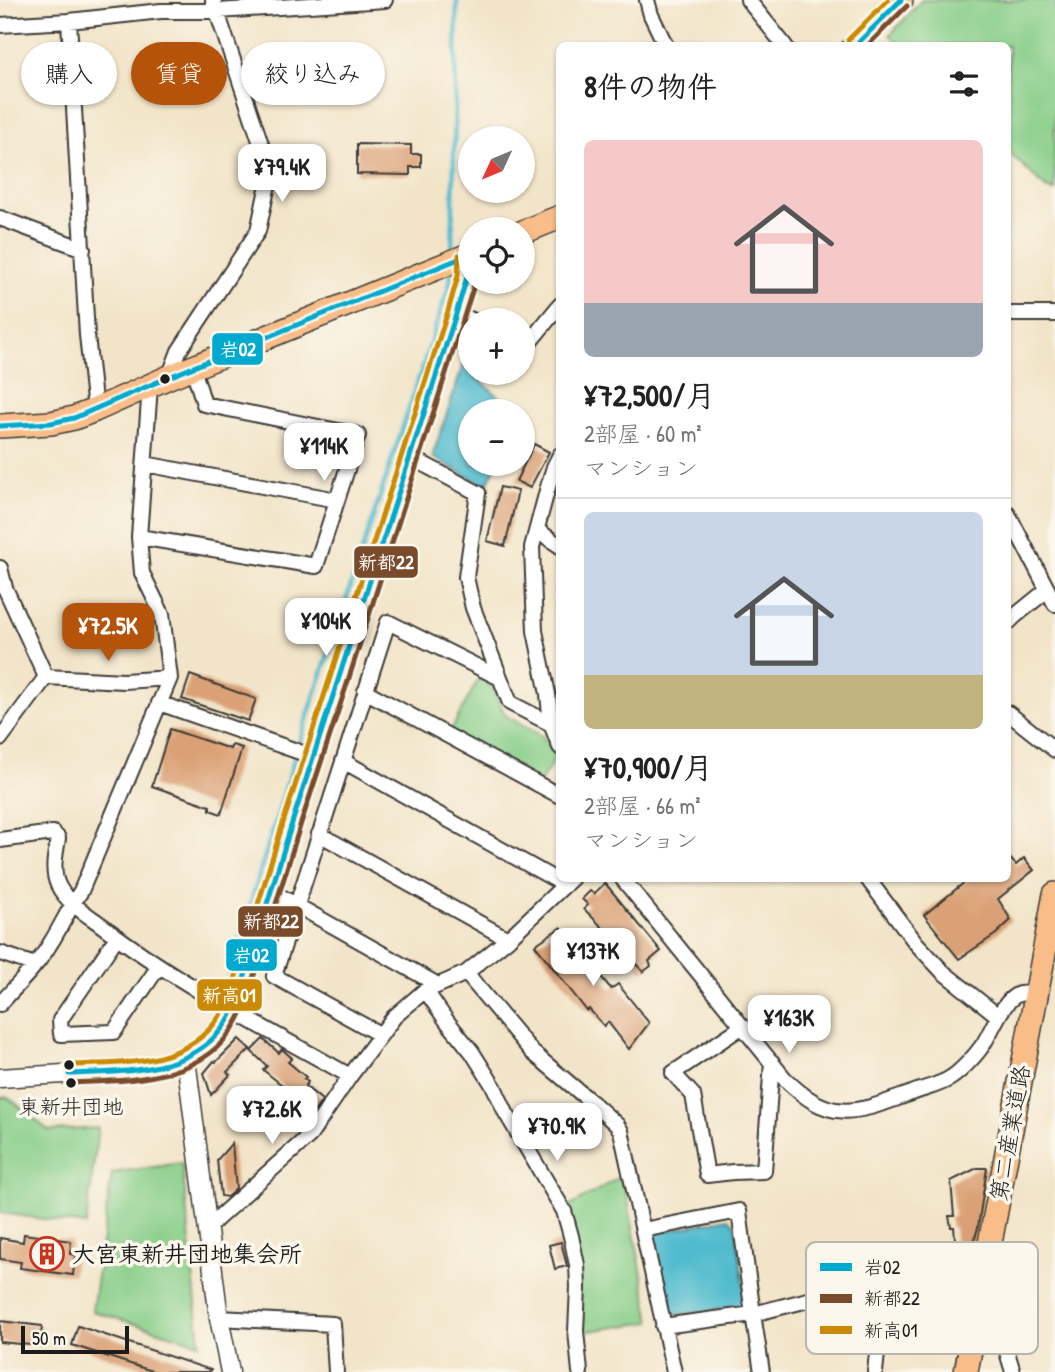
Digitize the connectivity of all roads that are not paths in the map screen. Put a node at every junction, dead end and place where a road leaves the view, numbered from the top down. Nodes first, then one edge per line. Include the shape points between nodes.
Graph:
1 (385, 0) edge
2 (647, 0) edge
3 (748, 0) edge
4 (901, 0) edge
5 (216, 6) edge
6 (69, 21) junction
7 (0, 25) edge
8 (664, 42) edge
9 (782, 42) edge
10 (858, 42) edge
11 (0, 218) edge
12 (556, 219) edge
13 (535, 227) edge
14 (83, 249) junction
15 (458, 259) edge
16 (556, 310) edge
17 (1011, 314) edge
18 (1055, 314) edge
19 (458, 333) edge
20 (535, 335) edge
21 (193, 368) junction
22 (160, 382) junction
23 (95, 410) junction
24 (0, 426) edge
25 (410, 457) junction
26 (145, 464) junction
27 (556, 469) edge
28 (337, 500) junction
29 (1011, 520) edge
30 (537, 530) junction
31 (139, 537) junction
32 (556, 543) edge
33 (0, 568) edge
34 (1047, 590) junction
35 (1055, 604) edge
36 (1011, 620) edge
37 (46, 677) junction
38 (170, 678) junction
39 (500, 678) junction
40 (365, 691) junction
41 (159, 704) junction
42 (1011, 715) edge
43 (551, 724) junction
44 (556, 737) edge
45 (0, 739) edge
46 (1055, 750) edge
47 (310, 756) junction
48 (343, 761) junction
49 (556, 794) edge
50 (319, 834) junction
51 (0, 840) edge
52 (556, 876) edge
53 (568, 882) edge
54 (625, 882) edge
55 (870, 882) edge
56 (271, 891) junction
57 (1055, 894) edge
58 (72, 903) junction
59 (296, 905) junction
60 (117, 937) junction
61 (508, 939) junction
62 (0, 953) edge
63 (35, 965) junction
64 (159, 966) junction
65 (1055, 972) edge
66 (466, 973) junction
67 (432, 988) junction
68 (1035, 994) junction
69 (0, 1004) edge
70 (232, 1010) junction
71 (998, 1016) junction
72 (743, 1026) junction
73 (381, 1035) junction
74 (186, 1059) junction
75 (772, 1062) junction
76 (350, 1076) junction
77 (0, 1078) edge
78 (208, 1227) junction
79 (643, 1230) junction
80 (990, 1242) edge
81 (1005, 1242) edge
82 (806, 1301) edge
83 (753, 1314) junction
84 (219, 1318) junction
85 (663, 1326) junction
86 (877, 1354) edge
87 (969, 1354) edge
88 (984, 1354) edge
89 (1008, 1354) edge
90 (230, 1372) edge
91 (336, 1372) edge
92 (580, 1372) edge
93 (674, 1372) edge
94 (762, 1372) edge
95 (875, 1372) edge
96 (966, 1372) edge
97 (981, 1372) edge
98 (1013, 1372) edge

1 - 5 street
2 - 8 street
3 - 9 street
4 - 10 main road
5 - 6 street
5 - 22 street via 261,144 267,189 258,231
6 - 7 street
6 - 14 street
11 - 14 street
12 - 13 main road
14 - 23 street
15 - 21 main road
16 - 20 street
17 - 18 street
19 - 25 street
21 - 22 main road
21 - 28 street via 204,404 358,435
22 - 23 main road
22 - 26 street
23 - 24 main road via 51,423
25 - 39 street via 478,493 466,577
25 - 47 street
26 - 28 street
26 - 31 street
27 - 30 street
28 - 31 street via 316,566
29 - 34 street
30 - 32 street
30 - 43 street via 532,547 536,631
31 - 38 street via 142,573 162,614
33 - 37 street
34 - 35 street
34 - 36 street
37 - 38 street
37 - 45 street
38 - 41 street
39 - 40 street via 388,622
39 - 43 street via 510,703
40 - 48 street
40 - 49 street
41 - 47 street
41 - 58 street
42 - 46 street
43 - 44 street
47 - 56 street
48 - 50 street
48 - 52 street
50 - 59 street
50 - 61 street
51 - 58 street via 53,833 58,838 54,873
53 - 61 street
54 - 72 street
55 - 71 street via 943,972
56 - 59 street
56 - 70 street
57 - 68 main road, 第二産業道路
58 - 60 street
58 - 63 street
59 - 67 street
59 - 73 street via 274,976
60 - 64 street
60 - 64 street via 60,1020 61,1034 114,1032
61 - 66 street
62 - 63 street
63 - 69 street
64 - 70 street
65 - 81 main road, 第二産業道路
66 - 67 street
66 - 79 street via 531,1052 617,1125
67 - 73 street via 394,1017
67 - 92 street via 446,1020 494,1087 564,1211 577,1265
68 - 71 street via 1020,994
68 - 80 main road, 第二産業道路
70 - 74 street via 213,1039
70 - 76 street
71 - 75 street via 981,1048 951,1078 852,1112 826,1108 802,1095
72 - 75 street
72 - 75 street via 673,1073 693,1095 707,1175 764,1171
73 - 76 street
74 - 77 street via 143,1069
74 - 78 street
76 - 78 street via 310,1136
78 - 84 street
79 - 83 street via 739,1211
79 - 85 street
82 - 83 street
83 - 85 street
83 - 94 street
84 - 90 street
84 - 91 street via 333,1324
85 - 93 street
86 - 95 street
87 - 96 main road, 第二産業道路
88 - 97 main road, 第二産業道路
89 - 98 street

